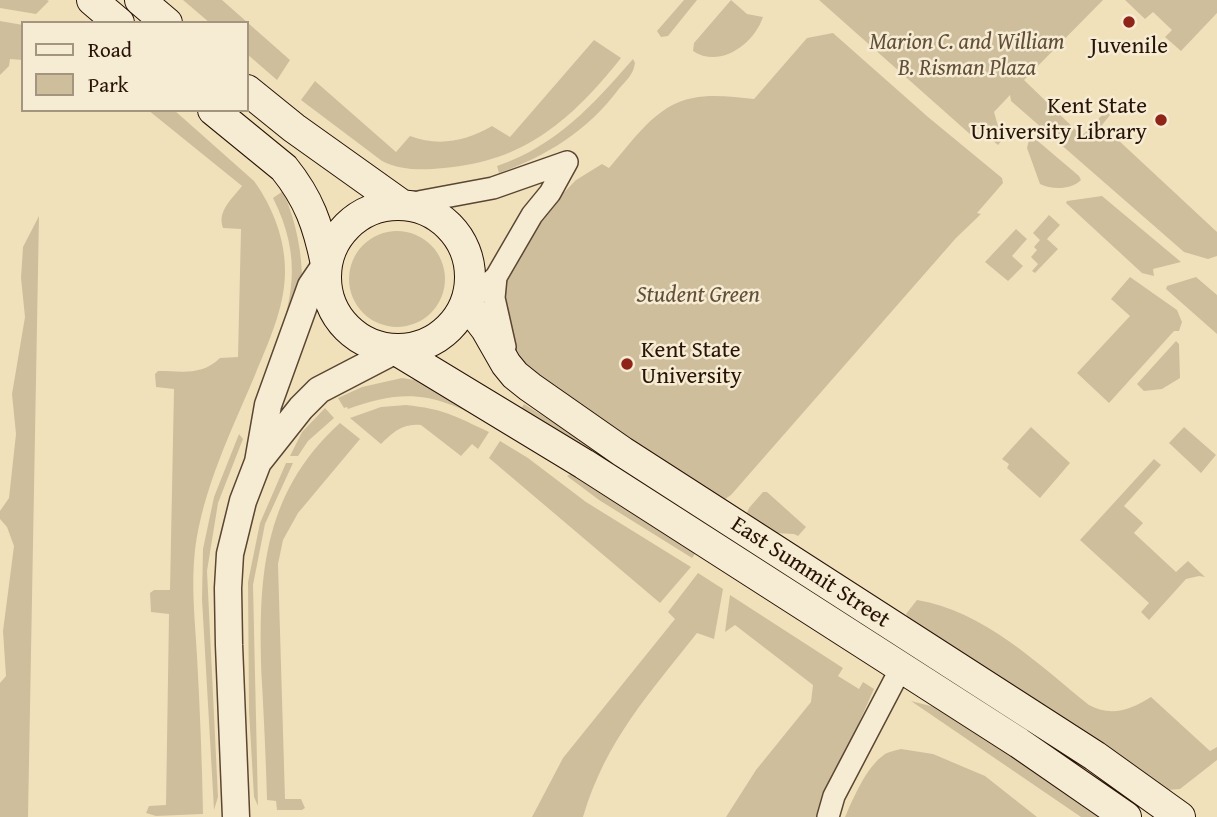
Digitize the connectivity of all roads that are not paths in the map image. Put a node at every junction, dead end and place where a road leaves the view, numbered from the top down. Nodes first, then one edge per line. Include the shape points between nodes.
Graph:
1 (92, 0) edge
2 (140, 0) edge
3 (118, 21) edge
4 (165, 21) edge
5 (248, 91) edge
6 (216, 112) edge
7 (402, 205) junction
8 (319, 275) junction
9 (496, 277) junction
10 (466, 303) junction
11 (396, 350) junction
12 (515, 375) junction
13 (258, 462) junction
14 (901, 668) junction
15 (236, 817) edge
16 (828, 817) edge
17 (1126, 817) edge
18 (1180, 817) edge

1 - 3 main road
2 - 4 main road
5 - 7 main road
6 - 8 main road via 293,179 319,229
7 - 8 main road via 384,206 353,220 340,232
7 - 9 street via 493,188 567,162
7 - 10 main road via 424,209 444,220 459,237 471,280
8 - 11 main road via 341,323 356,337
8 - 13 street via 268,405
9 - 10 street
9 - 12 street via 494,298 501,336
10 - 11 main road via 439,337
10 - 12 main road, East Summit Street
11 - 13 street via 319,390
11 - 14 main road, East Summit Street
12 - 18 main road, East Summit Street via 623,452 1095,756
13 - 15 street via 236,527 228,589
14 - 16 street via 834,796
14 - 17 main road, East Summit Street

